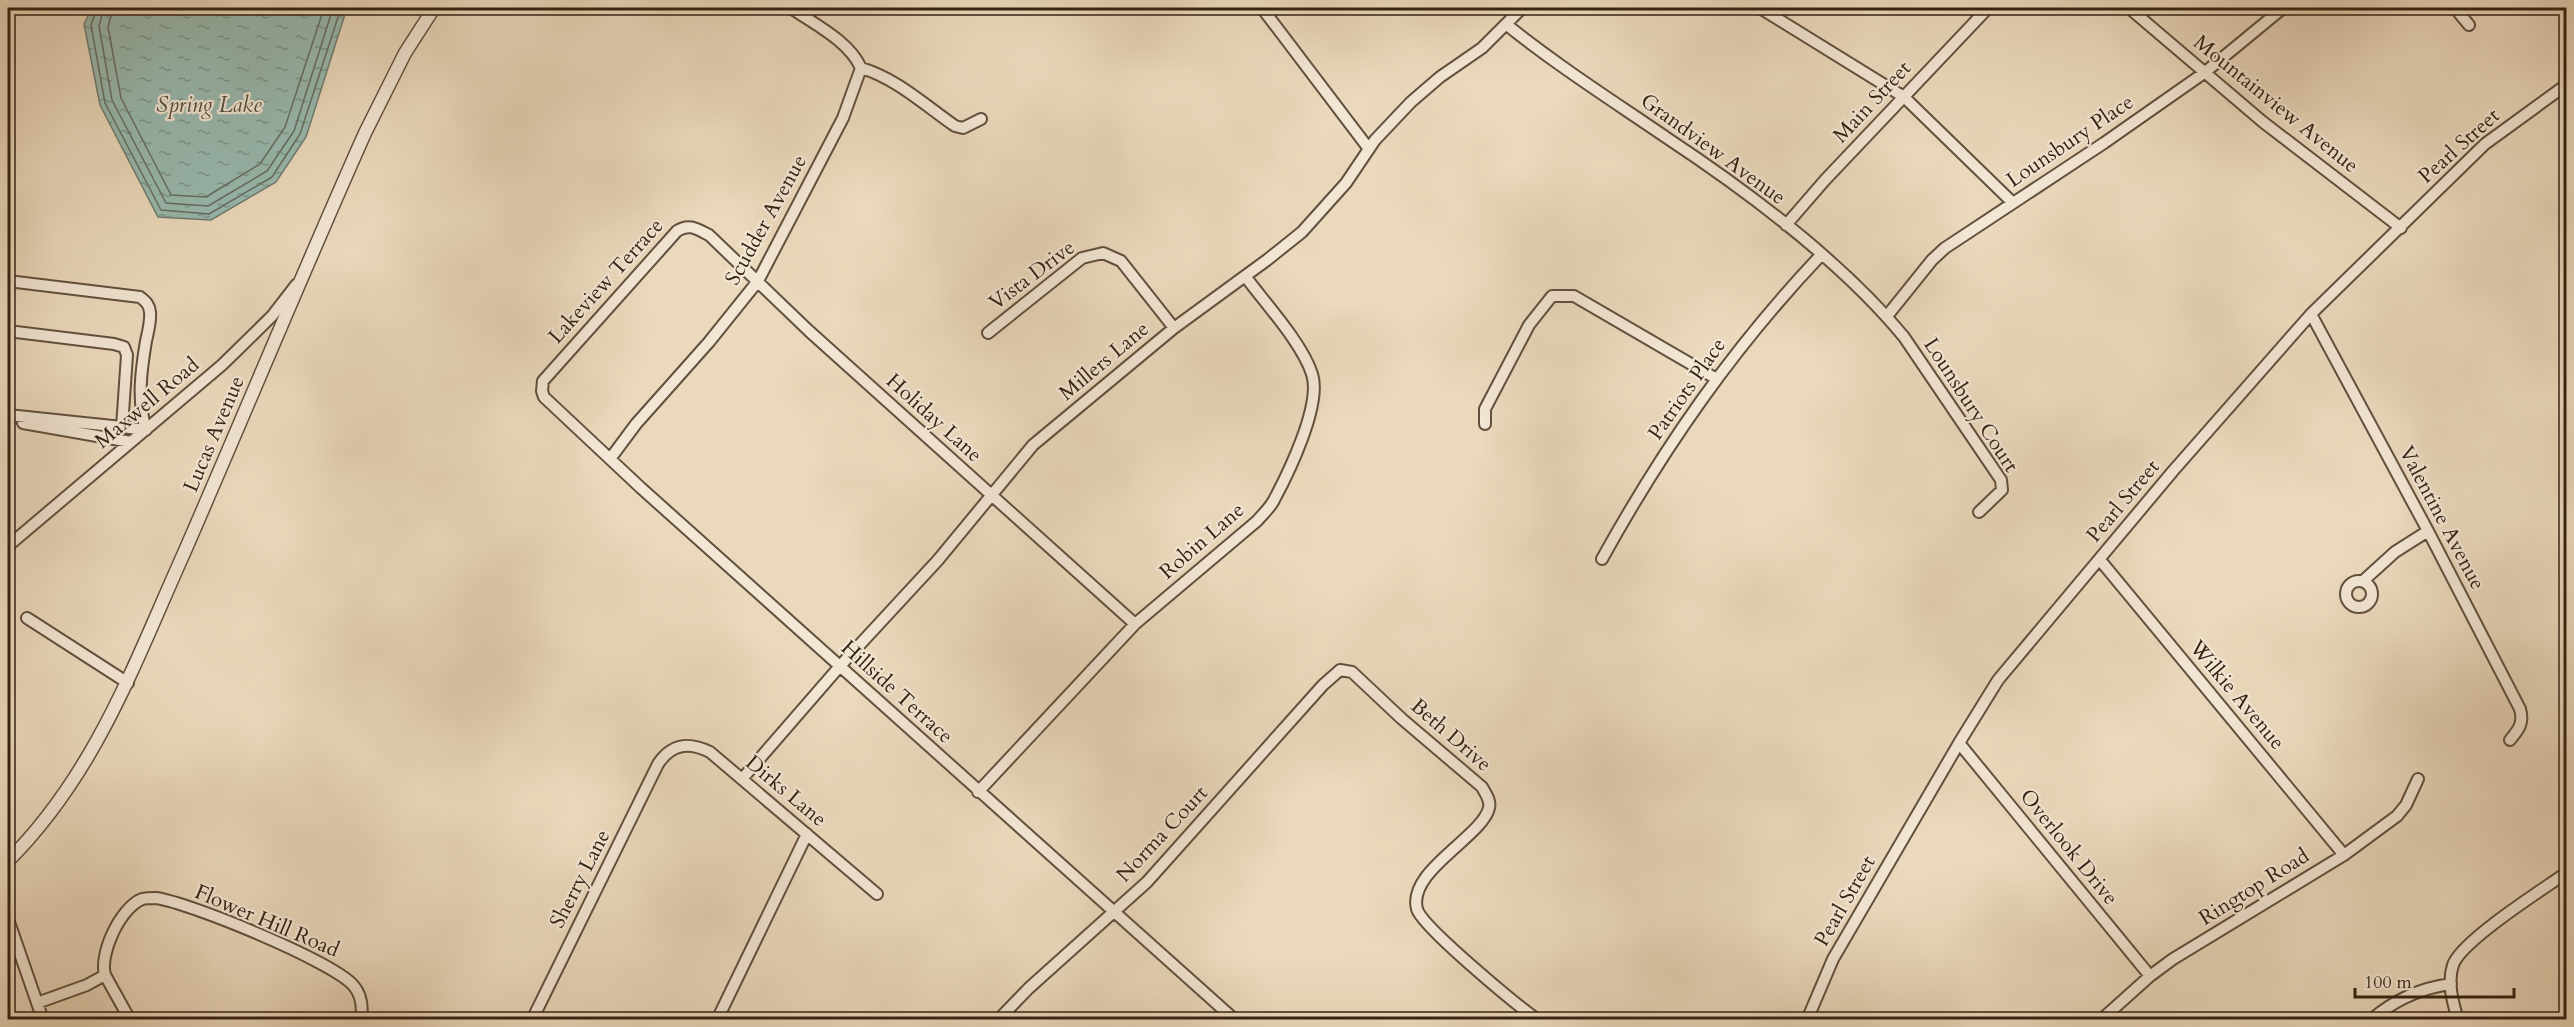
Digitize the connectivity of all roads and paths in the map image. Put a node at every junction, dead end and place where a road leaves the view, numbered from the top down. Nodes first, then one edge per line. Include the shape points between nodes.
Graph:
1 (434, 8) edge
2 (790, 8) edge
3 (1262, 8) edge
4 (1522, 8) edge
5 (1760, 8) edge
6 (1988, 8) edge
7 (2129, 8) edge
8 (2283, 8) edge
9 (2455, 8) edge
10 (1507, 25) junction
11 (2469, 25) dead end
12 (861, 68) junction
13 (2204, 73) junction
14 (2566, 85) edge
15 (1904, 97) junction
16 (981, 119) dead end
17 (1369, 149) junction
18 (2013, 203) junction
19 (1786, 225) junction
20 (2401, 228) junction
21 (710, 237) joint
22 (1821, 255) junction
23 (1245, 276) junction
24 (301, 279) junction
25 (758, 281) junction
26 (8, 282) edge
27 (2311, 314) junction
28 (1887, 316) junction
29 (1174, 328) junction
30 (8, 331) edge
31 (988, 333) dead end
32 (1715, 378) junction
33 (542, 387) joint
34 (8, 415) edge
35 (8, 420) edge
36 (1485, 424) dead end
37 (122, 427) junction
38 (146, 430) junction
39 (131, 442) junction
40 (610, 459) junction
41 (991, 497) junction
42 (1979, 512) dead end
43 (2428, 531) junction
44 (8, 546) edge
45 (1602, 559) dead end
46 (2100, 560) junction
47 (2362, 581) dead end
48 (27, 618) dead end
49 (1135, 624) junction
50 (840, 666) junction
51 (1347, 670) joint
52 (128, 683) junction
53 (2510, 740) dead end
54 (1959, 743) junction
55 (663, 756) joint
56 (742, 779) junction
57 (2418, 779) dead end
58 (978, 792) junction
59 (807, 834) junction
60 (2344, 855) junction
61 (8, 861) edge
62 (2566, 873) edge
63 (877, 894) dead end
64 (1113, 913) junction
65 (8, 919) edge
66 (105, 975) junction
67 (2150, 976) junction
68 (2451, 984) junction
69 (37, 1003) junction
70 (43, 1020) edge
71 (130, 1020) edge
72 (362, 1020) edge
73 (532, 1020) edge
74 (717, 1020) edge
75 (998, 1020) edge
76 (1235, 1020) edge
77 (1538, 1020) edge
78 (1807, 1020) edge
79 (2101, 1020) edge
80 (2371, 1020) edge
81 (2458, 1020) edge

1 - 24 street, Lucas Avenue via 405,53 365,133
2 - 12 street via 843,45
3 - 17 street
4 - 10 street, Millers Lane
5 - 15 street
6 - 15 street, Main Street
7 - 13 street, Mountainview Avenue
8 - 13 street, Lounsbury Place
9 - 11 street
10 - 17 street, Millers Lane via 1440,77
10 - 19 street, Grandview Avenue via 1546,57 1670,139
12 - 16 street via 898,86 955,126 963,128
12 - 25 street, Scudder Avenue via 843,118
13 - 18 street, Lounsbury Place
13 - 20 street, Mountainview Avenue
14 - 20 street, Pearl Street via 2485,144
15 - 18 street
15 - 19 street, Main Street
17 - 23 street, Millers Lane via 1346,183 1302,231
18 - 28 street, Lounsbury Place via 1945,248
19 - 22 street, Grandview Avenue
20 - 27 street, Pearl Street
21 - 25 street, Holiday Lane
21 - 33 street, Lakeview Terrace via 693,226 676,231 552,370
22 - 28 street, Grandview Avenue
22 - 32 street, Patriots Place
23 - 29 street, Millers Lane
23 - 49 street, Robin Lane via 1304,357 1314,383 1310,417 1274,501 1257,521
24 - 38 street, Maxwell Road via 272,316 222,365
24 - 52 street, Lucas Avenue
25 - 40 street, Scudder Avenue
25 - 41 street, Holiday Lane
26 - 38 street via 140,297 148,303 149,325 140,384
27 - 43 street, Valentine Avenue
27 - 46 street, Pearl Street
28 - 42 street, Lounsbury Court via 2001,480 2002,490
29 - 31 street, Vista Drive via 1121,261 1103,253 1082,258
29 - 41 street, Millers Lane via 1033,445
30 - 37 street via 124,348 127,355
32 - 36 street via 1574,296 1552,296 1529,325 1485,409
32 - 45 street, Patriots Place via 1629,509
33 - 40 street, Hillside Terrace via 544,397
34 - 37 street
35 - 39 street
37 - 38 street
38 - 39 street, Maxwell Road
39 - 44 street, Maxwell Road
40 - 50 street, Hillside Terrace
41 - 49 street, Holiday Lane
41 - 50 street, Millers Lane
43 - 47 street via 2395,552
43 - 53 street, Valentine Avenue via 2520,708 2520,729
46 - 54 street, Pearl Street via 1998,680
46 - 60 street, Wilkie Avenue
48 - 52 street
49 - 58 street, Robin Lane
50 - 56 street, Millers Lane
50 - 58 street, Hillside Terrace
51 - 64 street, Norma Court via 1340,670 1323,685 1147,882
51 - 77 street, Beth Drive via 1482,787 1489,808 1419,887 1417,910 1447,942
52 - 61 street, Lucas Avenue via 80,772 48,817
54 - 67 street, Overlook Drive
54 - 78 street, Pearl Street via 1833,959
55 - 56 street, Dirks Lane via 683,744 697,746
55 - 73 street, Sherry Lane
56 - 59 street, Dirks Lane
57 - 60 street, Ringtop Road via 2397,816
58 - 64 street, Hillside Terrace
59 - 63 street, Dirks Lane
59 - 74 street
60 - 67 street, Ringtop Road
62 - 68 street via 2472,942 2452,967
64 - 75 street, Norma Court
64 - 76 street, Hillside Terrace
65 - 69 street
66 - 69 street via 87,986
66 - 71 street
66 - 72 street, Flower Hill Road via 102,968 112,933 129,908 142,899 162,899 243,928 335,970 358,990
67 - 79 street, Ringtop Road
68 - 80 street via 2414,993
68 - 81 street
69 - 70 street

